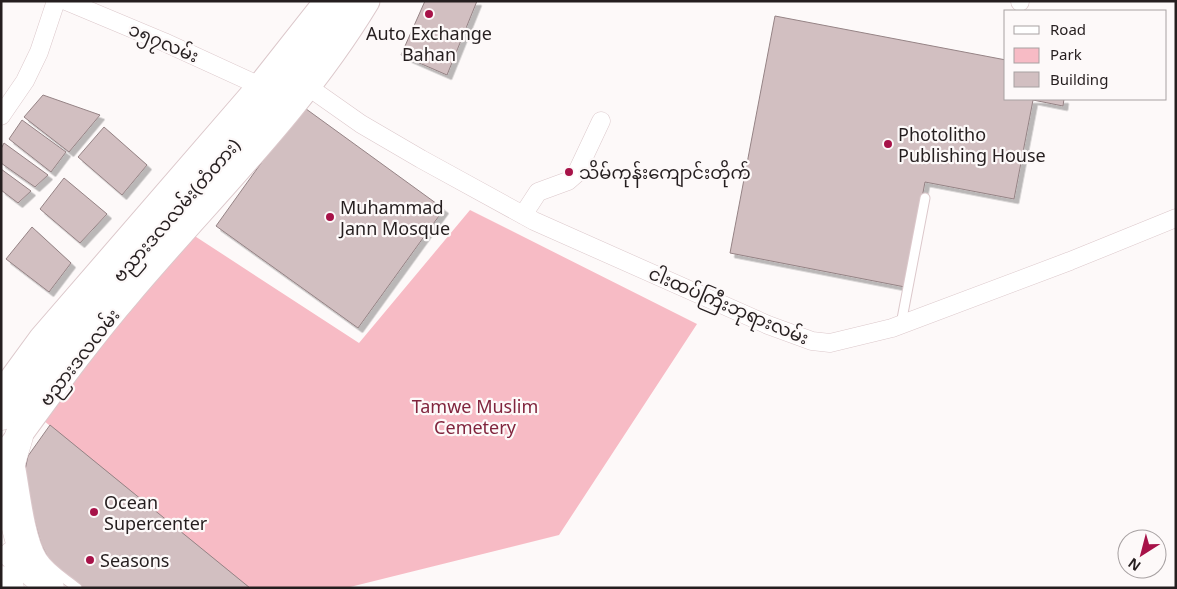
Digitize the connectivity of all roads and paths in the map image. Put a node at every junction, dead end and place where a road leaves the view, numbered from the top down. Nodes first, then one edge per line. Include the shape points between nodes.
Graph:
1 (56, 1) edge
2 (66, 1) edge
3 (367, 1) edge
4 (328, 3) edge
5 (260, 86) junction
6 (307, 86) junction
7 (1, 116) edge
8 (601, 121) dead end
9 (925, 198) dead end
10 (523, 215) junction
11 (1176, 218) edge
12 (901, 325) junction
13 (1, 394) edge
14 (10, 426) edge
15 (1, 460) edge
16 (1, 544) edge
17 (18, 578) edge
18 (1, 580) edge
19 (50, 588) edge
20 (77, 588) edge

1 - 7 street via 39,52 25,81
2 - 5 street, ၁၅၇လမ်း
3 - 6 main road, ဗညားဒလလမ်း
4 - 5 main road
4 - 14 main road, ဗညားဒလလမ်း(တံတား) via 331,30 90,308
5 - 13 main road via 49,330
6 - 10 street, ငါးထပ်ကြီးဘုရားလမ်း via 361,124
6 - 14 main road, ဗညားဒလလမ်း
8 - 10 street via 576,174 568,181 538,192
9 - 12 lane
10 - 12 street, ငါးထပ်ကြီးဘုရားလမ်း via 734,310 812,341 830,343
11 - 12 street, ငါးထပ်ကြီးဘုရားလမ်း
14 - 15 main road, ဗညားဒလလမ်း
14 - 17 main road via 10,492
14 - 20 lane via 28,512 41,555 49,566
16 - 17 main road
17 - 18 main road
17 - 19 main road

